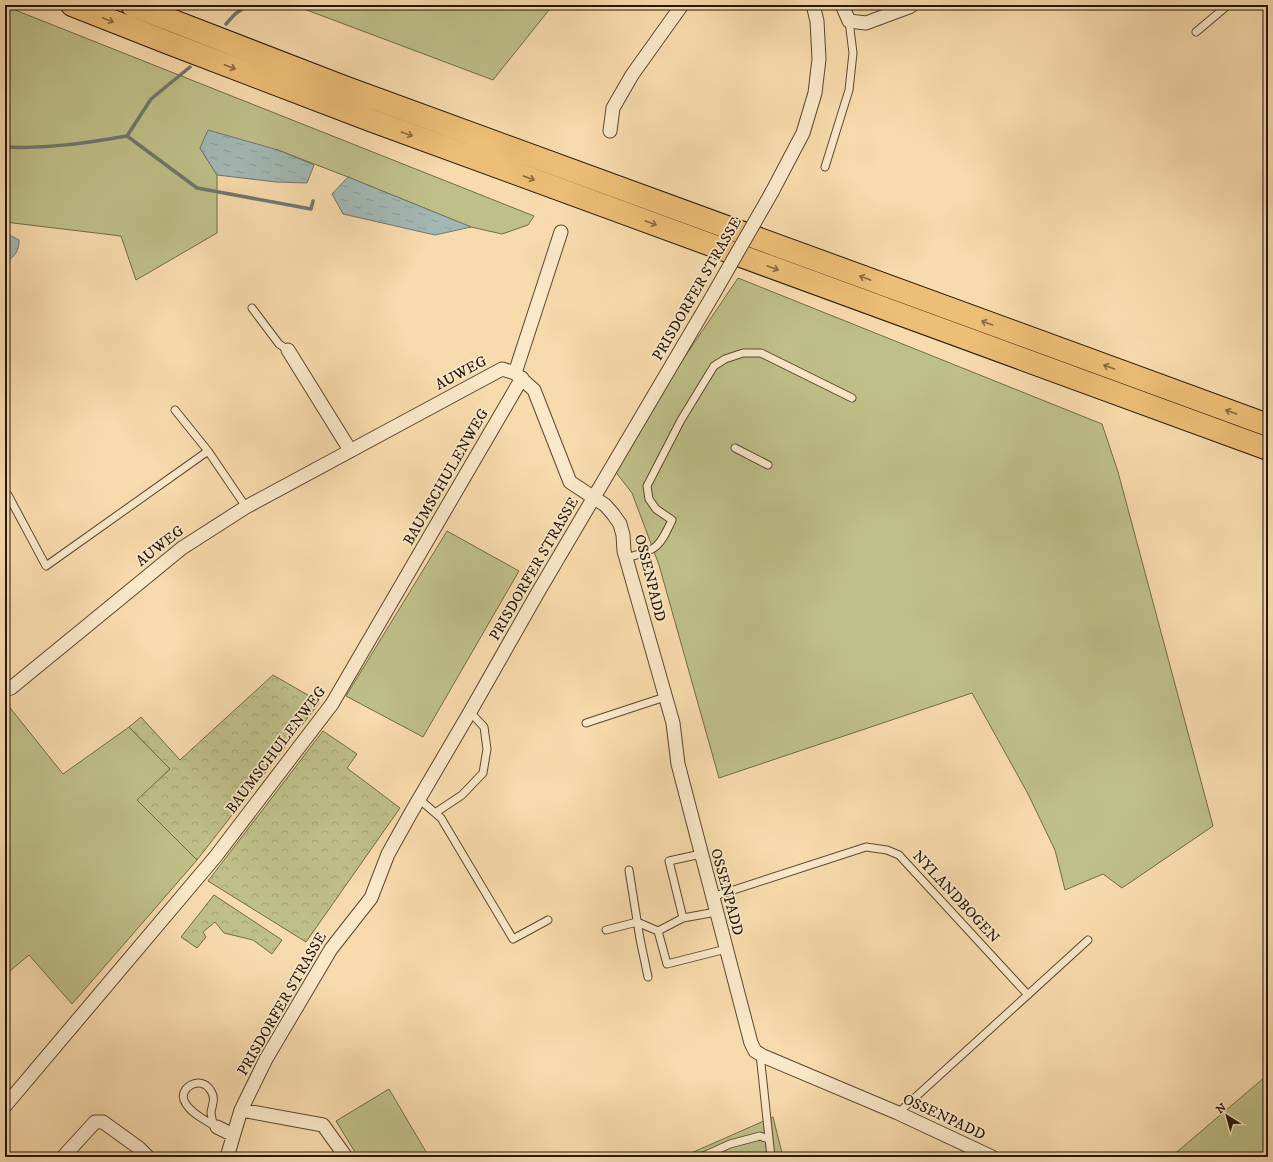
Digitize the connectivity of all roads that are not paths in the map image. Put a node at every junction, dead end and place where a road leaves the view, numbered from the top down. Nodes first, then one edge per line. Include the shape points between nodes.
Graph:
1 (72, 5) edge
2 (132, 5) edge
3 (682, 5) edge
4 (813, 5) edge
5 (842, 5) edge
6 (912, 5) edge
7 (1228, 5) edge
8 (849, 21) junction
9 (1196, 32) dead end
10 (610, 131) dead end
11 (825, 167) dead end
12 (561, 232) dead end
13 (252, 308) dead end
14 (288, 350) joint
15 (518, 376) junction
16 (852, 398) dead end
17 (175, 410) dead end
18 (1268, 425) edge
19 (735, 448) dead end
20 (1268, 449) edge
21 (350, 450) junction
22 (208, 451) junction
23 (768, 465) dead end
24 (8, 495) dead end
25 (594, 498) junction
26 (246, 507) junction
27 (626, 558) junction
28 (5, 690) edge
29 (665, 697) junction
30 (470, 712) junction
31 (586, 723) dead end
32 (419, 799) junction
33 (435, 813) junction
34 (701, 854) junction
35 (629, 870) dead end
36 (712, 897) junction
37 (716, 912) junction
38 (683, 918) junction
39 (548, 920) dead end
40 (637, 922) junction
41 (606, 930) dead end
42 (658, 932) junction
43 (1088, 940) dead end
44 (726, 949) junction
45 (648, 977) dead end
46 (1028, 995) junction
47 (760, 1054) junction
48 (5, 1106) edge
49 (241, 1110) junction
50 (898, 1113) junction
51 (215, 1126) junction
52 (233, 1135) junction
53 (768, 1139) junction
54 (63, 1157) edge
55 (148, 1157) edge
56 (227, 1157) edge
57 (346, 1157) edge
58 (701, 1157) edge
59 (771, 1157) edge
60 (992, 1157) edge

1 -> 20 highway via 370,120
18 -> 2 highway via 344,87
3 - 10 street via 632,75 613,108
4 - 25 street, PRISDORFER STRASSE, bridge via 817,21 819,59 815,93 804,133
5 - 8 street
6 - 8 street via 866,23
7 - 9 lane
8 - 11 lane via 853,53 849,90
12 - 15 street, BAUMSCHULENWEG
13 - 14 lane via 279,344
14 - 21 street
15 - 21 street, AUWEG via 502,369
15 - 25 street via 534,390 570,482
15 - 48 street, BAUMSCHULENWEG via 332,704 216,856
16 - 27 lane via 761,353 743,353 725,358 714,366 681,420 647,486 649,499 656,509 672,520 667,531 654,549
17 - 22 lane
19 - 23 lane
21 - 26 street, AUWEG
22 - 24 lane via 46,566
22 - 26 lane
25 - 27 street, OSSENPADD via 605,505 620,524
25 - 30 street, PRISDORFER STRASSE
26 - 28 street, AUWEG via 182,548 11,688
27 - 29 street, OSSENPADD
29 - 31 lane
29 - 34 street, OSSENPADD via 673,723 678,764
30 - 32 street, PRISDORFER STRASSE
30 - 33 lane via 484,727 487,749 483,773 462,795
32 - 33 lane
32 - 49 street, PRISDORFER STRASSE via 388,854 371,898 331,949 266,1059
33 - 39 lane via 441,818 513,939
34 - 36 street, OSSENPADD
34 - 38 lane via 669,861
35 - 40 lane
36 - 37 street, OSSENPADD
36 - 46 lane, NYLANDBOGEN via 866,847 887,850 899,855
37 - 38 lane
37 - 44 street, OSSENPADD
38 - 42 lane
40 - 41 lane
40 - 42 lane
40 - 45 lane
42 - 44 lane via 667,964
43 - 46 lane
44 - 47 street, OSSENPADD via 751,1043
46 - 50 lane
47 - 50 street, OSSENPADD
47 - 53 lane
49 - 52 street, PRISDORFER STRASSE
49 - 57 street via 324,1125
50 - 60 street, OSSENPADD
51 - 51 lane via 212,1091 203,1084 189,1086 184,1092 184,1103 192,1112
51 - 52 street
52 - 56 street, PRISDORFER STRASSE
53 - 58 lane via 760,1136 730,1144
53 - 59 lane
54 - 55 street via 95,1122 100,1121

